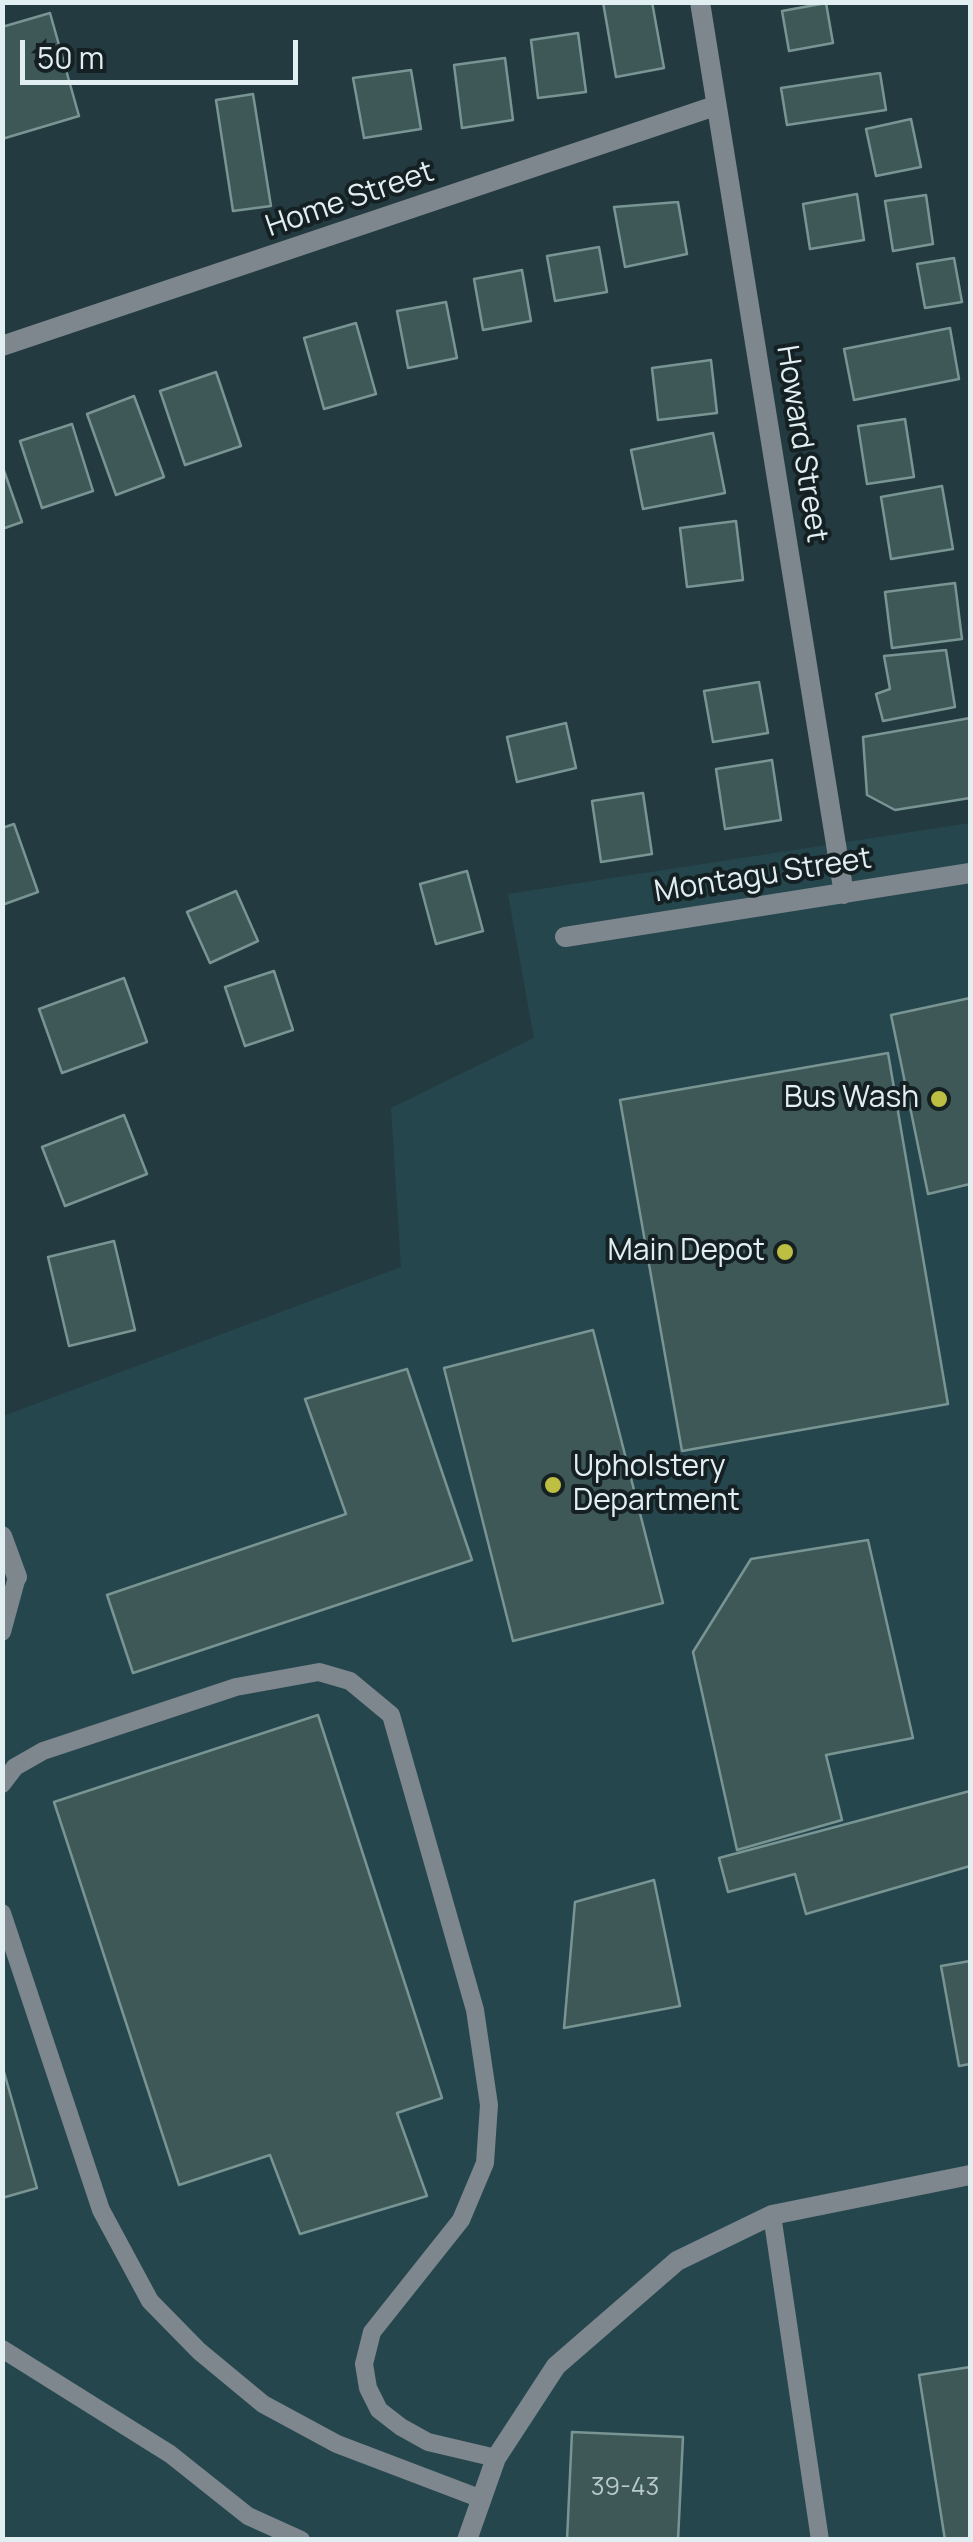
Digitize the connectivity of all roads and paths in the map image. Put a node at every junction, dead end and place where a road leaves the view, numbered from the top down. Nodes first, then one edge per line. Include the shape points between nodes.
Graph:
1 (700, 2) edge
2 (715, 106) junction
3 (2, 346) edge
4 (970, 873) edge
5 (844, 894) junction
6 (565, 937) dead end
7 (2, 1536) edge
8 (17, 1577) joint
9 (2, 1632) edge
10 (2, 1784) edge
11 (2, 1912) edge
12 (970, 2175) edge
13 (772, 2215) junction
14 (2, 2350) edge
15 (496, 2458) junction
16 (479, 2498) junction
17 (301, 2540) edge
18 (468, 2540) edge
19 (820, 2540) edge

1 - 2 street, Howard Street
2 - 3 street, Home Street
2 - 5 street, Howard Street
4 - 5 street, Montagu Street
5 - 6 street, Montagu Street
7 - 8 street
8 - 9 lane
10 - 15 lane via 15,1767 43,1751 236,1687 319,1672 350,1681 391,1715 474,2010 490,2104 485,2163 460,2220 372,2332 364,2364 379,2410 401,2427 428,2442
11 - 16 lane via 100,2210 150,2300 262,2404 337,2444
12 - 13 street
13 - 15 street via 677,2261 594,2330 556,2366
13 - 19 lane
14 - 17 lane via 170,2454 248,2516
15 - 16 street
16 - 18 street

